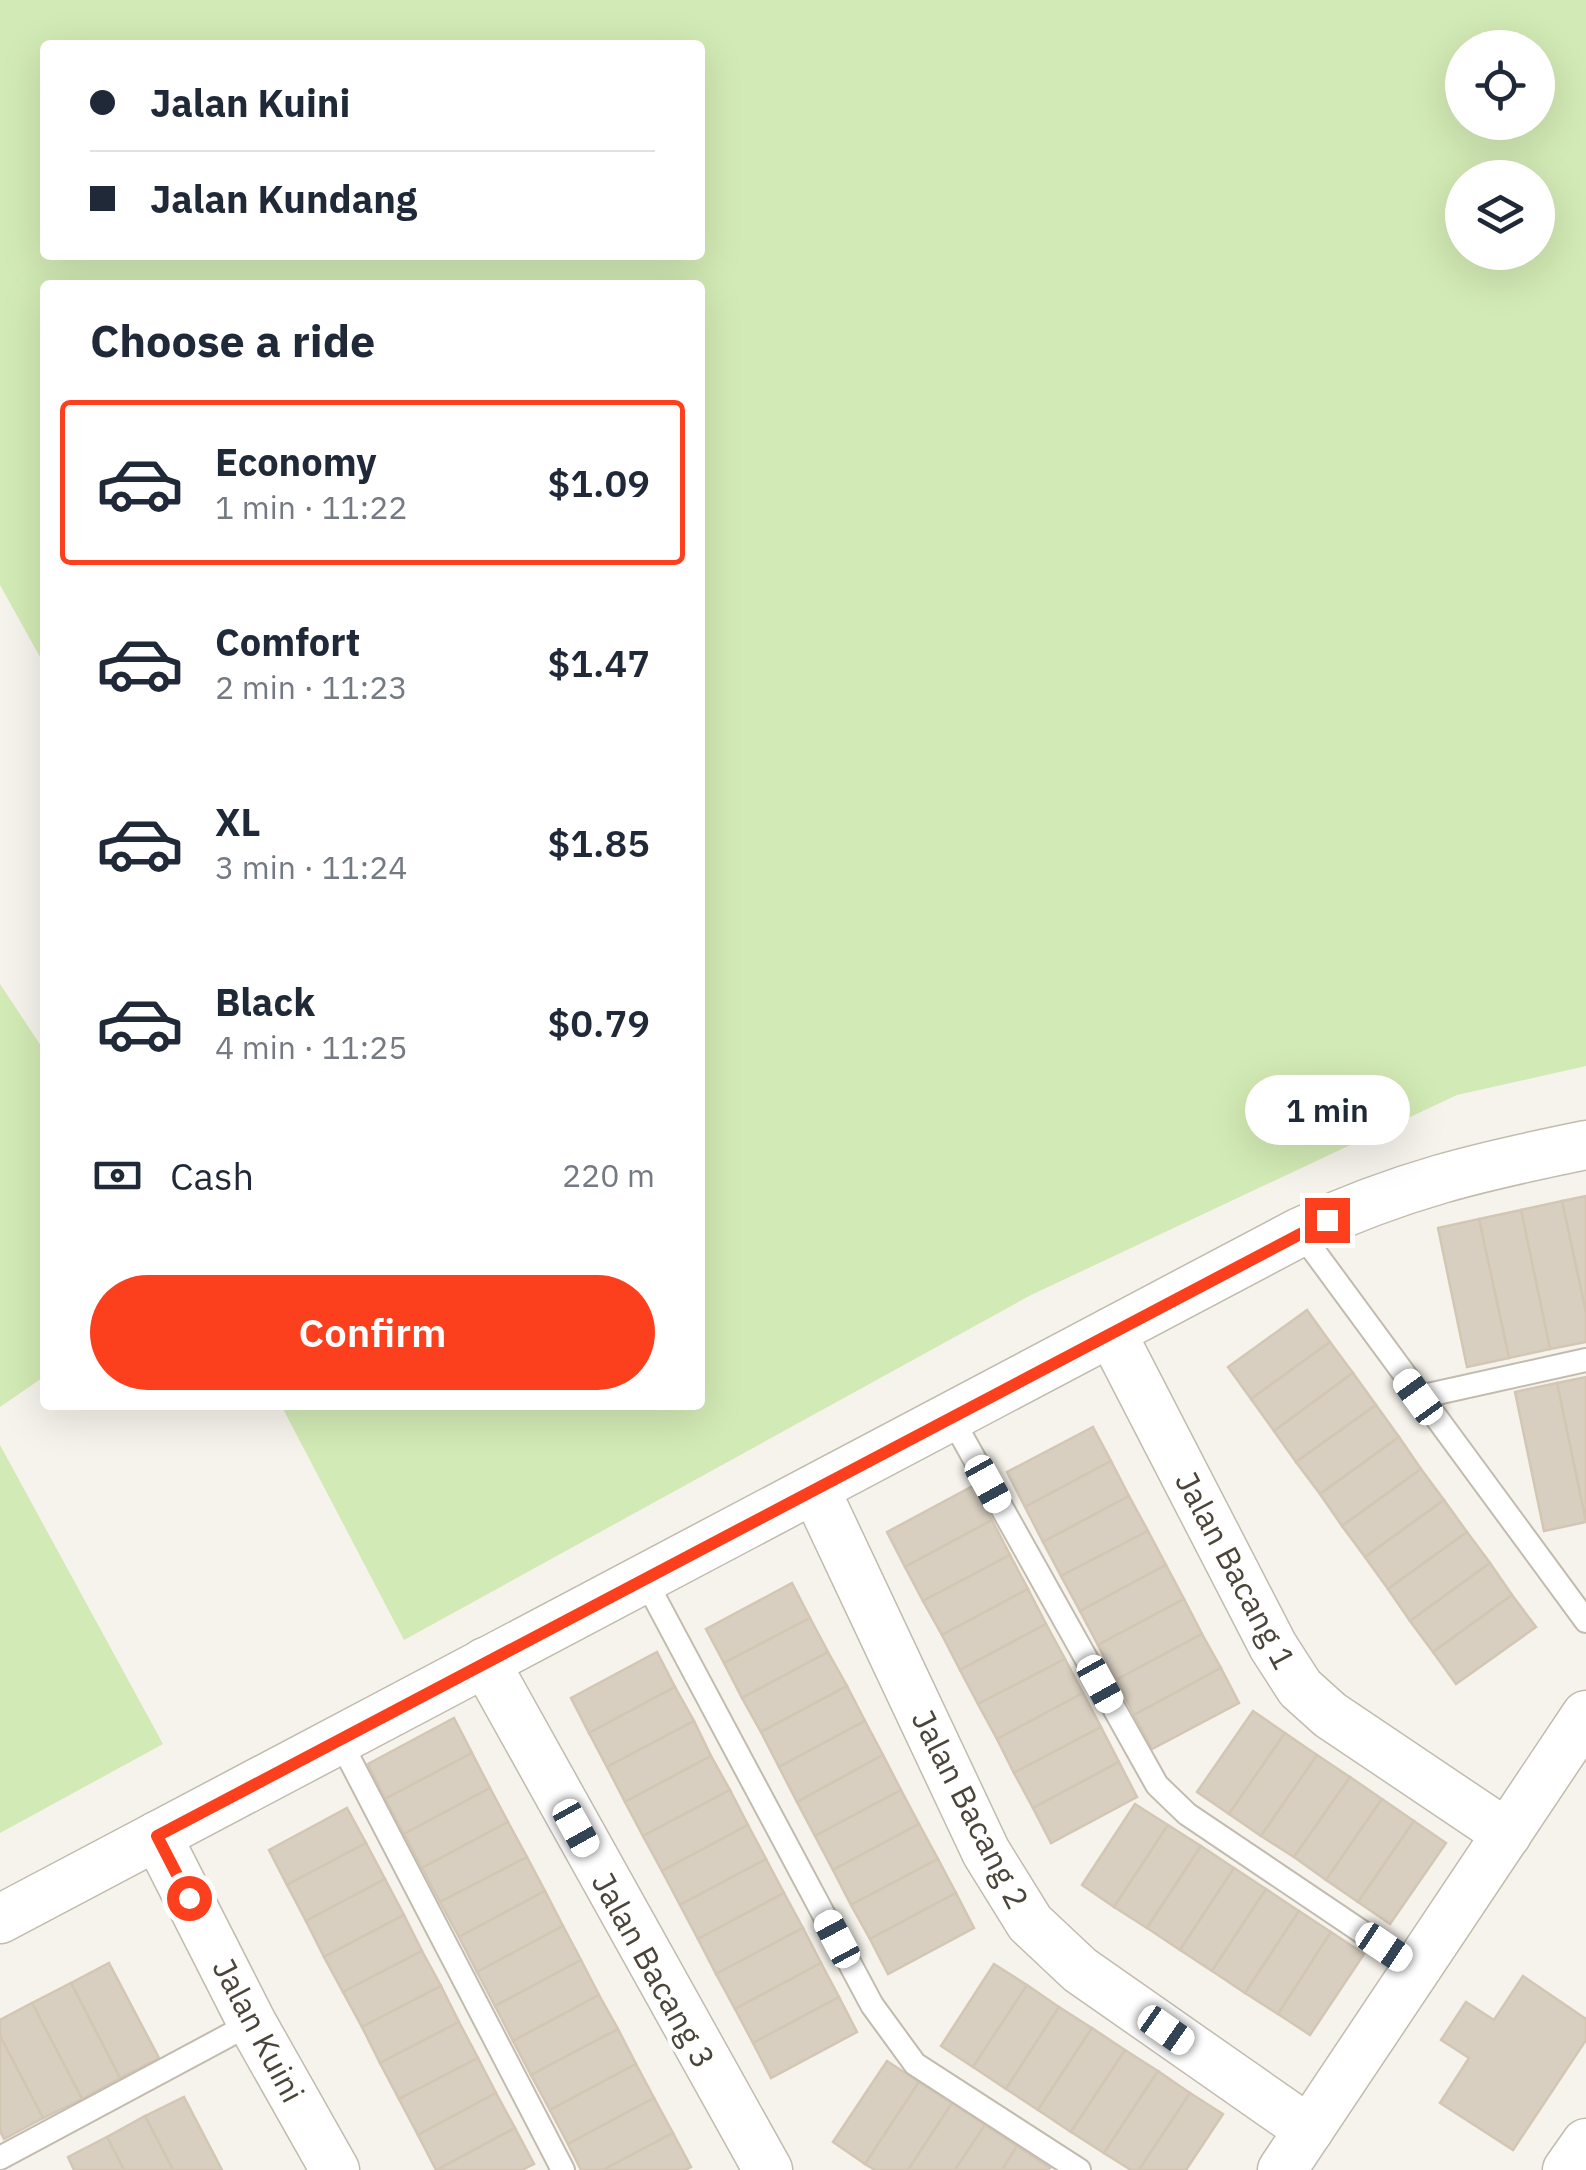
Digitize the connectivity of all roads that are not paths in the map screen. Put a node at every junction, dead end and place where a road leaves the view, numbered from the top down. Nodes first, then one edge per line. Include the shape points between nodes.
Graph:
1 (1586, 1146) edge
2 (1300, 1232) junction
3 (1111, 1332) junction
4 (1586, 1360) edge
5 (1418, 1397) junction
6 (951, 1417) junction
7 (815, 1488) junction
8 (644, 1578) junction
9 (1586, 1621) edge
10 (485, 1662) junction
11 (1586, 1716) edge
12 (339, 1739) junction
13 (1507, 1834) junction
14 (157, 1836) junction
15 (0, 1918) edge
16 (1417, 1969) junction
17 (252, 2022) junction
18 (1309, 2130) junction
19 (1586, 2143) edge
20 (0, 2158) edge
21 (336, 2170) edge
22 (562, 2170) edge
23 (768, 2170) edge
24 (1079, 2170) edge
25 (1282, 2170) edge
26 (1567, 2170) edge

1 - 2 street via 1458,1171 1380,1195
2 - 3 street
2 - 5 lane
3 - 6 street
3 - 13 street, Jalan Bacang 1 via 1300,1688
4 - 5 lane
5 - 9 lane
6 - 7 street
6 - 16 lane via 1156,1784 1186,1814
7 - 8 street
7 - 18 street, Jalan Bacang 2 via 986,1852 1030,1923 1080,1970
8 - 10 street
8 - 24 lane via 872,2004 915,2064
10 - 12 street
10 - 23 street, Jalan Bacang 3
11 - 13 street
12 - 14 street
12 - 22 lane
13 - 16 street
14 - 15 street
14 - 17 street, Jalan Kuini
16 - 18 street
17 - 20 lane
17 - 21 street, Jalan Kuini
18 - 25 street
19 - 26 street

